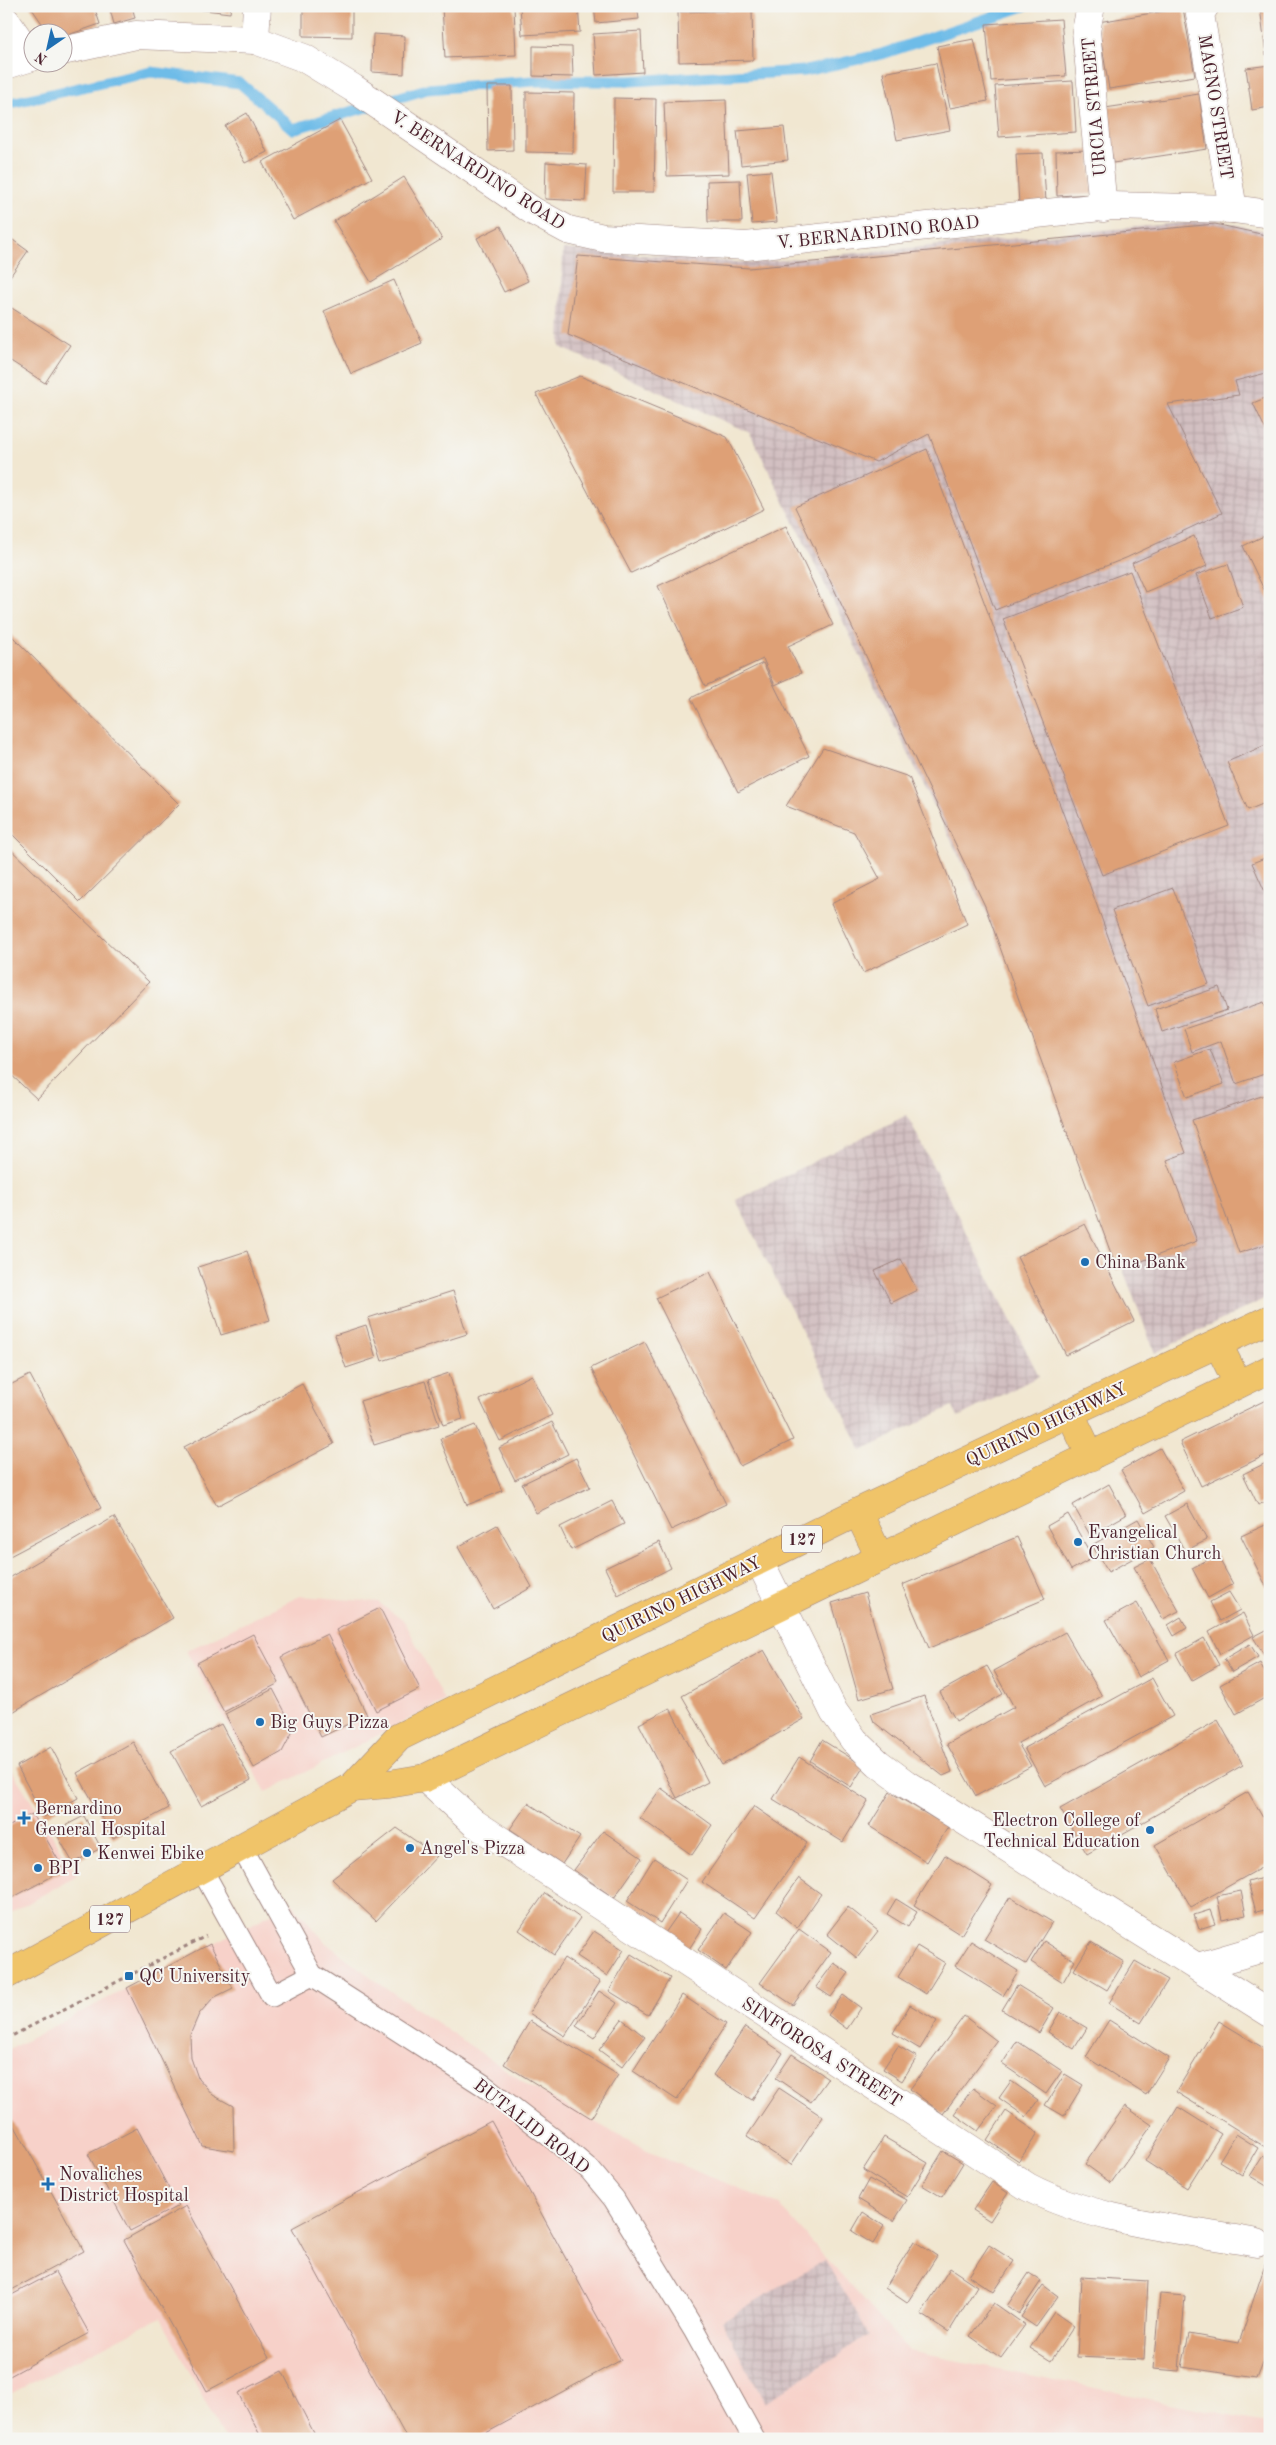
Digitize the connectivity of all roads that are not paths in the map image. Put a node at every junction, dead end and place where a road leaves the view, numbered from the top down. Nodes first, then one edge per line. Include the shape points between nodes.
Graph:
1 (257, 6) edge
2 (1091, 6) edge
3 (1205, 6) edge
4 (6, 21) edge
5 (255, 40) junction
6 (72, 49) edge
7 (22, 58) edge
8 (1103, 208) junction
9 (1232, 209) junction
10 (1270, 214) edge
11 (1270, 1319) edge
12 (1218, 1344) junction
13 (1270, 1369) edge
14 (1238, 1384) junction
15 (1070, 1413) junction
16 (1091, 1457) junction
17 (858, 1512) junction
18 (880, 1558) junction
19 (759, 1560) junction
20 (781, 1606) junction
21 (425, 1778) junction
22 (352, 1787) junction
23 (241, 1846) junction
24 (201, 1868) junction
25 (1270, 1946) edge
26 (1198, 1967) junction
27 (6, 1975) edge
28 (312, 1975) junction
29 (1270, 2013) edge
30 (1257, 2243) dead end
31 (754, 2439) edge

1 - 5 street
2 - 8 street, URCIA STREET via 1086,31
3 - 9 street, MAGNO STREET via 1200,14
4 - 7 street
5 - 6 street, V. BERNARDINO ROAD via 136,35
5 - 8 street, V. BERNARDINO ROAD via 304,58 354,88 533,210 568,230 603,238 746,246
8 - 9 street, V. BERNARDINO ROAD
9 - 10 street, V. BERNARDINO ROAD
11 - 12 main road, QUIRINO HIGHWAY / 127
12 - 14 main road
12 - 15 main road, QUIRINO HIGHWAY / 127
13 - 14 main road, QUIRINO HIGHWAY / 127
14 - 16 main road, QUIRINO HIGHWAY / 127
15 - 16 main road
15 - 17 main road, QUIRINO HIGHWAY / 127
16 - 18 main road, QUIRINO HIGHWAY / 127
17 - 18 main road
17 - 19 main road, QUIRINO HIGHWAY / 127
18 - 20 main road, QUIRINO HIGHWAY / 127
19 - 20 street
19 - 22 main road, QUIRINO HIGHWAY / 127 via 399,1737
20 - 21 main road, QUIRINO HIGHWAY / 127
20 - 26 street via 834,1712 854,1740 878,1763 906,1784
21 - 22 main road, QUIRINO HIGHWAY / 127
21 - 30 street, SINFOROSA STREET via 474,1823 1028,2187 1054,2201 1084,2211
22 - 23 main road, QUIRINO HIGHWAY / 127
23 - 24 main road, QUIRINO HIGHWAY / 127
23 - 28 lane, BUTALID ROAD
24 - 27 main road, QUIRINO HIGHWAY / 127
24 - 28 lane via 272,1996
25 - 26 street
26 - 29 street
28 - 31 lane, BUTALID ROAD via 482,2086 590,2170 614,2199 694,2330

